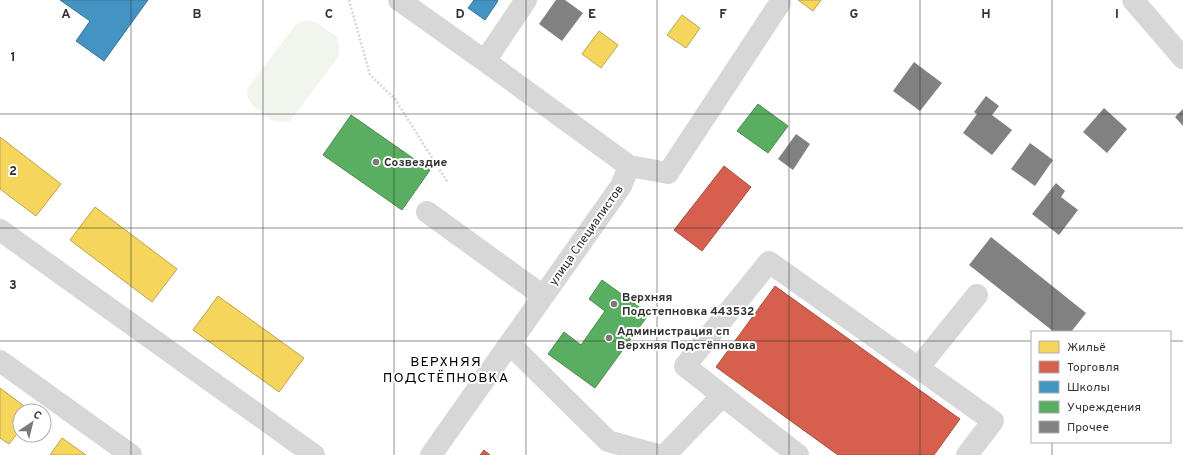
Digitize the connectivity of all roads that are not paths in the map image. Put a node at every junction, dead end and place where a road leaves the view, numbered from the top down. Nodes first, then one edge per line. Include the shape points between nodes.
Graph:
1 (399, 0) edge
2 (1133, 0) edge
3 (520, 2) edge
4 (780, 3) dead end
5 (1183, 58) edge
6 (485, 61) junction
7 (629, 166) junction
8 (428, 212) dead end
9 (0, 230) edge
10 (977, 295) dead end
11 (544, 296) junction
12 (510, 344) junction
13 (0, 361) edge
14 (918, 368) junction
15 (722, 396) junction
16 (605, 448) edge
17 (131, 455) edge
18 (314, 455) edge
19 (431, 455) edge
20 (658, 455) edge
21 (665, 455) edge
22 (798, 455) edge
23 (966, 455) edge

1 - 6 street
2 - 5 street
3 - 6 street
4 - 7 street via 668,173
6 - 7 street
7 - 11 street, улица Специалистов via 621,186
8 - 11 street
9 - 18 street
10 - 14 street
11 - 12 street, улица Специалистов
12 - 16 street
12 - 19 street, улица Специалистов
13 - 17 street
14 - 15 street via 769,262 685,366
14 - 23 street via 993,421
15 - 21 street
15 - 22 street
16 - 20 street

